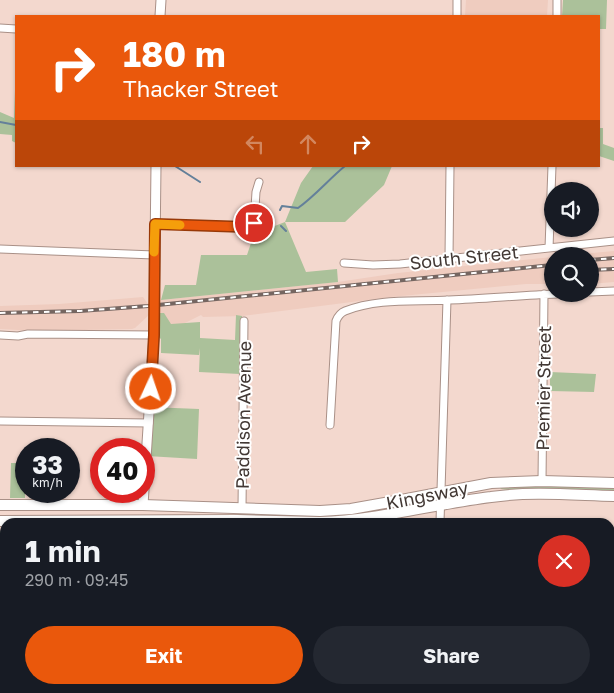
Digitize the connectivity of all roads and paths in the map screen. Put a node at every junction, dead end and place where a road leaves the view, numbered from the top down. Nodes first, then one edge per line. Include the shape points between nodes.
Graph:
1 (161, 0) edge
2 (457, 0) edge
3 (558, 0) edge
4 (160, 15) edge
5 (457, 15) edge
6 (557, 15) edge
7 (0, 28) edge
8 (15, 28) edge
9 (156, 167) edge
10 (450, 167) edge
11 (552, 167) edge
12 (259, 182) dead end
13 (155, 224) junction
14 (614, 241) edge
15 (549, 247) edge
16 (558, 247) edge
17 (544, 248) edge
18 (0, 249) edge
19 (154, 255) junction
20 (449, 258) junction
21 (344, 263) dead end
22 (614, 291) edge
23 (599, 292) edge
24 (544, 294) joint
25 (447, 300) junction
26 (244, 321) dead end
27 (0, 335) edge
28 (154, 335) junction
29 (0, 421) edge
30 (149, 423) junction
31 (330, 425) dead end
32 (542, 481) junction
33 (614, 483) edge
34 (441, 492) junction
35 (614, 496) edge
36 (0, 505) edge
37 (143, 505) junction
38 (440, 505) junction
39 (242, 508) junction
40 (142, 518) edge
41 (373, 518) edge
42 (440, 518) edge

1 - 4 street
2 - 5 street
3 - 6 street
7 - 8 street
9 - 13 street
10 - 20 street
11 - 15 street
12 - 13 street via 254,223 246,227
13 - 19 street
14 - 16 street, South Street
17 - 20 street, South Street
18 - 19 street
19 - 28 street
20 - 21 street, South Street via 400,264
22 - 23 street
24 - 25 street
24 - 32 street, Premier Street
25 - 31 street via 397,300 355,308 338,315
25 - 34 street
26 - 39 street, Paddison Avenue
27 - 28 street
28 - 30 street
29 - 30 street
30 - 37 street
32 - 33 main road, Kingsway
32 - 34 main road, Kingsway via 491,483
34 - 38 street
34 - 39 main road, Kingsway via 320,511
35 - 38 main road, Kingsway via 514,495
36 - 37 main road, Kingsway
37 - 39 main road, Kingsway
37 - 40 main road
38 - 41 main road, Kingsway
38 - 42 street

